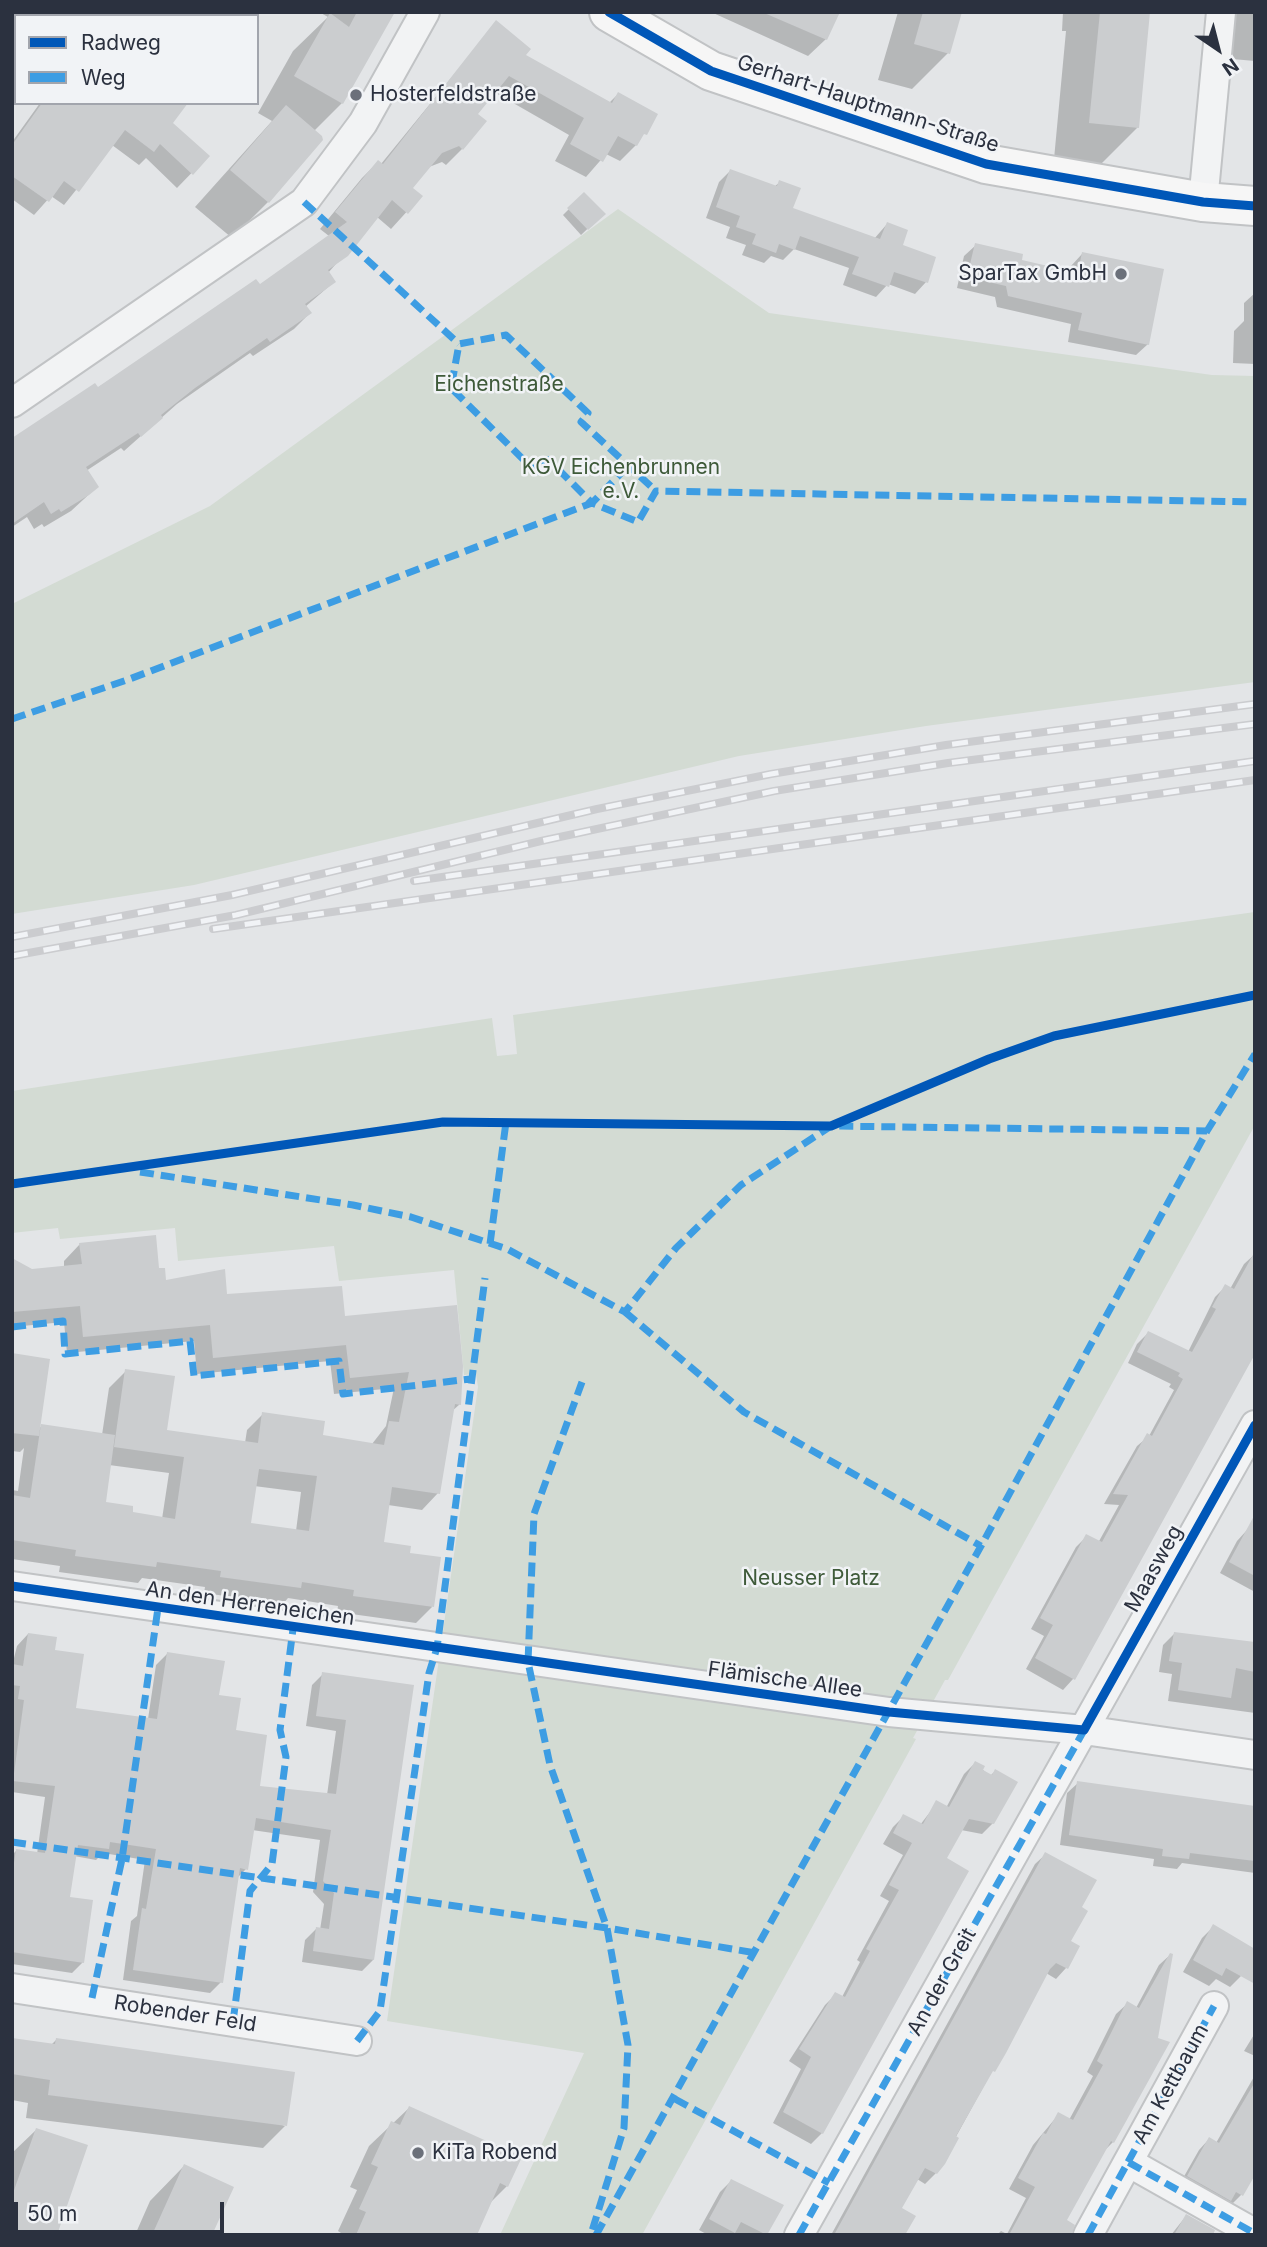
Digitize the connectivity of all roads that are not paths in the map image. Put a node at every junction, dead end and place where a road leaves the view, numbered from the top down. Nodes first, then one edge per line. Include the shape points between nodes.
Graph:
1 (425, 12) edge
2 (609, 12) edge
3 (1221, 12) edge
4 (1203, 202) junction
5 (1255, 206) edge
6 (12, 403) edge
7 (1255, 1424) edge
8 (12, 1586) edge
9 (482, 1655) joint
10 (1084, 1730) junction
11 (1255, 1755) edge
12 (12, 1988) edge
13 (1214, 2006) dead end
14 (357, 2041) dead end
15 (1128, 2162) junction
16 (1254, 2233) edge
17 (799, 2235) edge
18 (1088, 2235) edge

1 - 6 street via 363,123 304,202
2 - 4 street, Gerhart-Hauptmann-Straße via 711,71 986,164
3 - 4 street
4 - 5 street, Gerhart-Hauptmann-Straße
7 - 10 street, Maasweg
8 - 9 street, An den Herreneichen
9 - 10 street, Flämische Allee via 888,1712
10 - 11 street, Flämische Allee
10 - 17 street, An der Greit
12 - 14 street, Robender Feld
13 - 15 street, Am Kettbaum
15 - 16 street, Am Kettbaum
15 - 18 street, Am Kettbaum

